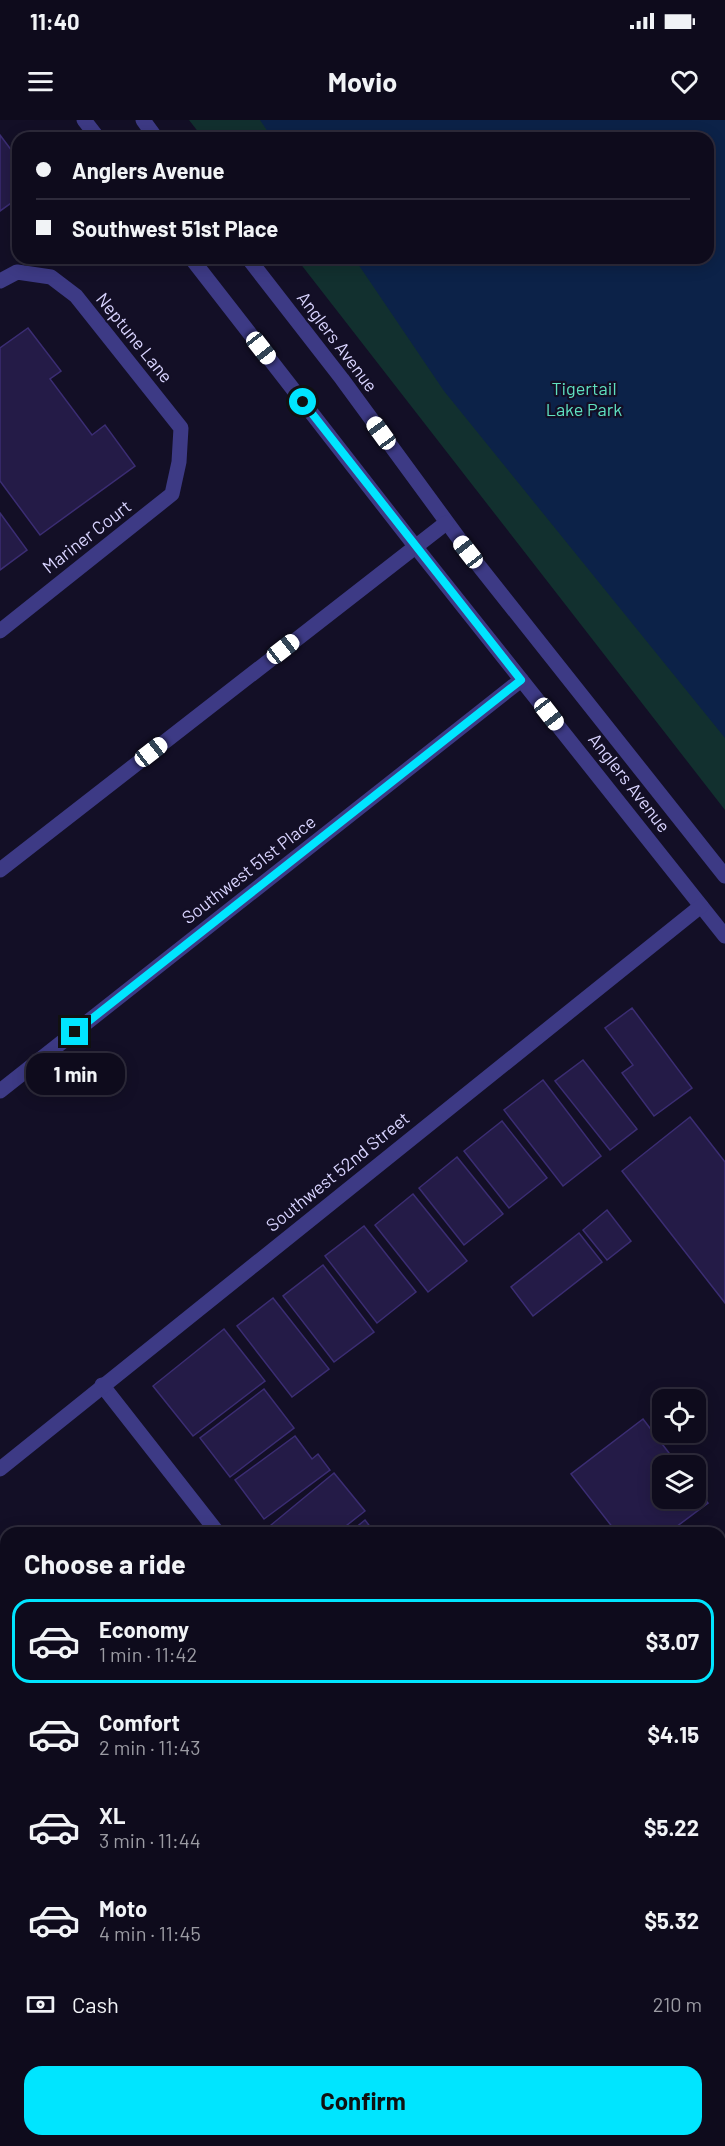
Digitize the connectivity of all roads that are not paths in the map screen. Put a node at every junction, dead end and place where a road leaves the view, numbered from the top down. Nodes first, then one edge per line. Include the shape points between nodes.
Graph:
1 (84, 120) edge
2 (93, 132) edge
3 (196, 264) edge
4 (253, 264) edge
5 (0, 281) edge
6 (179, 462) joint
7 (446, 523) junction
8 (415, 546) junction
9 (0, 631) edge
10 (521, 680) junction
11 (0, 870) edge
12 (725, 876) edge
13 (701, 906) junction
14 (725, 936) edge
15 (0, 1091) edge
16 (102, 1385) junction
17 (0, 1468) edge
18 (213, 1527) edge

1 - 2 street
3 - 8 street, Anglers Avenue
4 - 7 street, Anglers Avenue
5 - 6 street, Neptune Lane via 16,272 51,277 76,296 181,428
6 - 9 street, Mariner Court via 172,494
7 - 8 street
7 - 12 street, Anglers Avenue
8 - 10 street, Anglers Avenue
8 - 11 street
10 - 13 street, Anglers Avenue
10 - 15 street, Southwest 51st Place
13 - 14 street, Anglers Avenue
13 - 16 street, Southwest 52nd Street
16 - 17 street, Southwest 52nd Street
16 - 18 street

